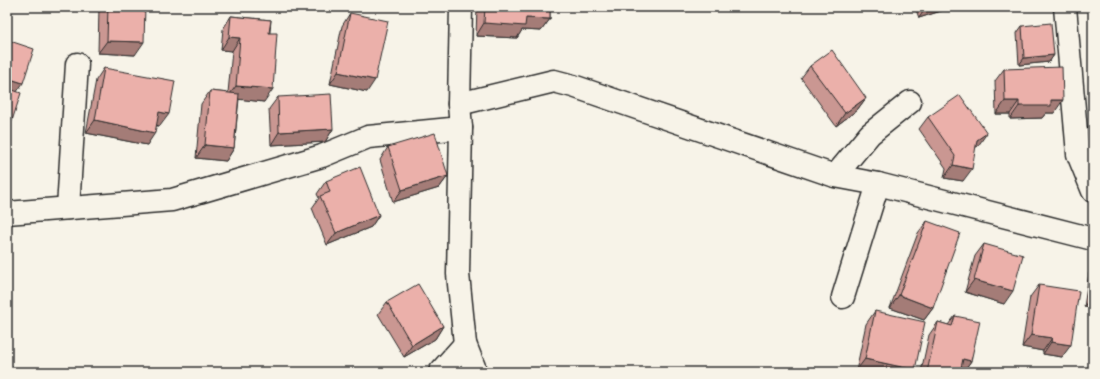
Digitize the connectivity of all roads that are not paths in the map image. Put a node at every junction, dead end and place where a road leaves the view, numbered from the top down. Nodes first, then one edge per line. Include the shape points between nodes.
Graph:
1 (461, 7) edge
2 (1065, 7) edge
3 (77, 64) dead end
4 (910, 102) dead end
5 (458, 104) junction
6 (461, 128) junction
7 (836, 176) junction
8 (878, 184) junction
9 (1093, 191) edge
10 (68, 208) junction
11 (7, 213) edge
12 (1093, 239) edge
13 (843, 297) dead end
14 (465, 344) junction
15 (440, 372) edge
16 (476, 372) edge

1 - 5 street
2 - 9 street via 1078,154
3 - 10 street
4 - 7 street via 870,134
5 - 6 street
5 - 7 street via 554,81
6 - 10 street via 368,137 322,156 172,200
6 - 14 street via 458,274
7 - 8 street
8 - 12 street
8 - 13 street
10 - 11 street
14 - 15 street
14 - 16 street

